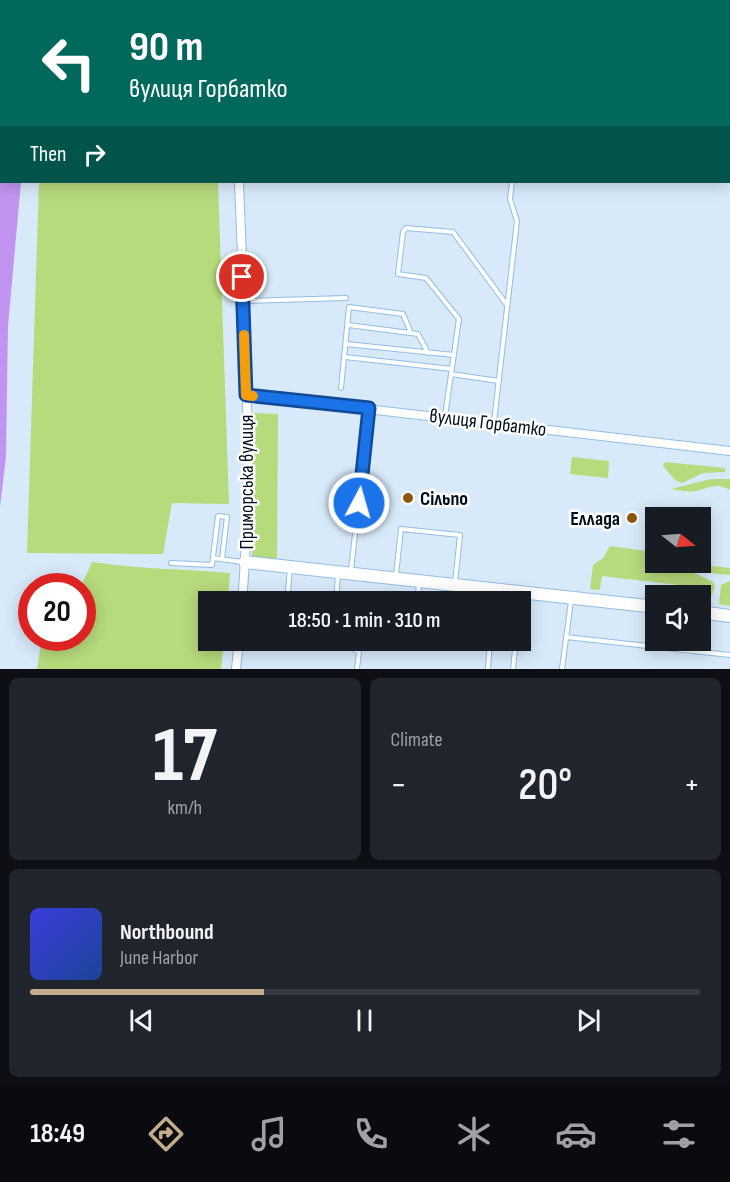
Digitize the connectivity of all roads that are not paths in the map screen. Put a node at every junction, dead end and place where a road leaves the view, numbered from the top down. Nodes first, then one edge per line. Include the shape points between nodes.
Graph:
1 (239, 183) edge
2 (512, 183) edge
3 (346, 298) dead end
4 (243, 301) junction
5 (507, 305) junction
6 (348, 326) junction
7 (411, 333) junction
8 (346, 344) junction
9 (428, 353) junction
10 (454, 356) junction
11 (345, 357) junction
12 (451, 371) junction
13 (499, 381) junction
14 (342, 388) dead end
15 (246, 395) junction
16 (369, 408) junction
17 (445, 417) junction
18 (494, 423) junction
19 (730, 451) edge
20 (213, 558) junction
21 (222, 559) junction
22 (245, 562) junction
23 (171, 563) dead end
24 (290, 567) junction
25 (338, 572) junction
26 (351, 574) junction
27 (396, 579) junction
28 (420, 581) junction
29 (455, 585) junction
30 (243, 591) edge
31 (287, 591) edge
32 (337, 591) edge
33 (419, 591) edge
34 (485, 591) edge
35 (531, 598) edge
36 (572, 598) junction
37 (645, 606) edge
38 (711, 613) edge
39 (730, 616) edge
40 (566, 637) junction
41 (238, 651) edge
42 (356, 651) edge
43 (489, 651) edge
44 (515, 651) edge
45 (730, 655) edge
46 (236, 669) edge
47 (357, 669) edge
48 (488, 669) edge
49 (513, 669) edge
50 (562, 669) edge

1 - 4 street, Приморська вулиця
2 - 5 lane via 510,199 517,221
3 - 4 lane
4 - 15 street, Приморська вулиця
5 - 10 lane via 453,232 406,228 398,274 426,278 459,319
5 - 13 lane
6 - 7 lane
6 - 7 lane via 349,307 403,314
6 - 8 lane
7 - 9 lane via 418,333
8 - 9 lane
8 - 11 lane
9 - 10 lane
10 - 12 lane
11 - 12 lane
11 - 14 lane
12 - 13 lane
12 - 17 lane
13 - 18 lane
15 - 16 street, вулиця Горбатко
15 - 22 street, Приморська вулиця
16 - 17 street, вулиця Горбатко
16 - 26 lane
17 - 18 street, вулиця Горбатко
18 - 19 street, вулиця Горбатко
20 - 21 lane
20 - 21 lane via 218,516 227,517
20 - 23 lane via 212,565
21 - 22 lane
22 - 24 street
22 - 30 street, Приморська вулиця
24 - 25 street
24 - 31 lane
25 - 26 street
25 - 32 lane
26 - 27 street
27 - 28 street
27 - 29 lane via 401,529 460,535
28 - 29 street
28 - 33 lane
29 - 34 street
35 - 36 street
36 - 37 street
36 - 40 lane
38 - 39 street
40 - 45 lane
40 - 50 lane
41 - 46 street
42 - 47 lane via 360,656
43 - 48 lane
44 - 49 lane

